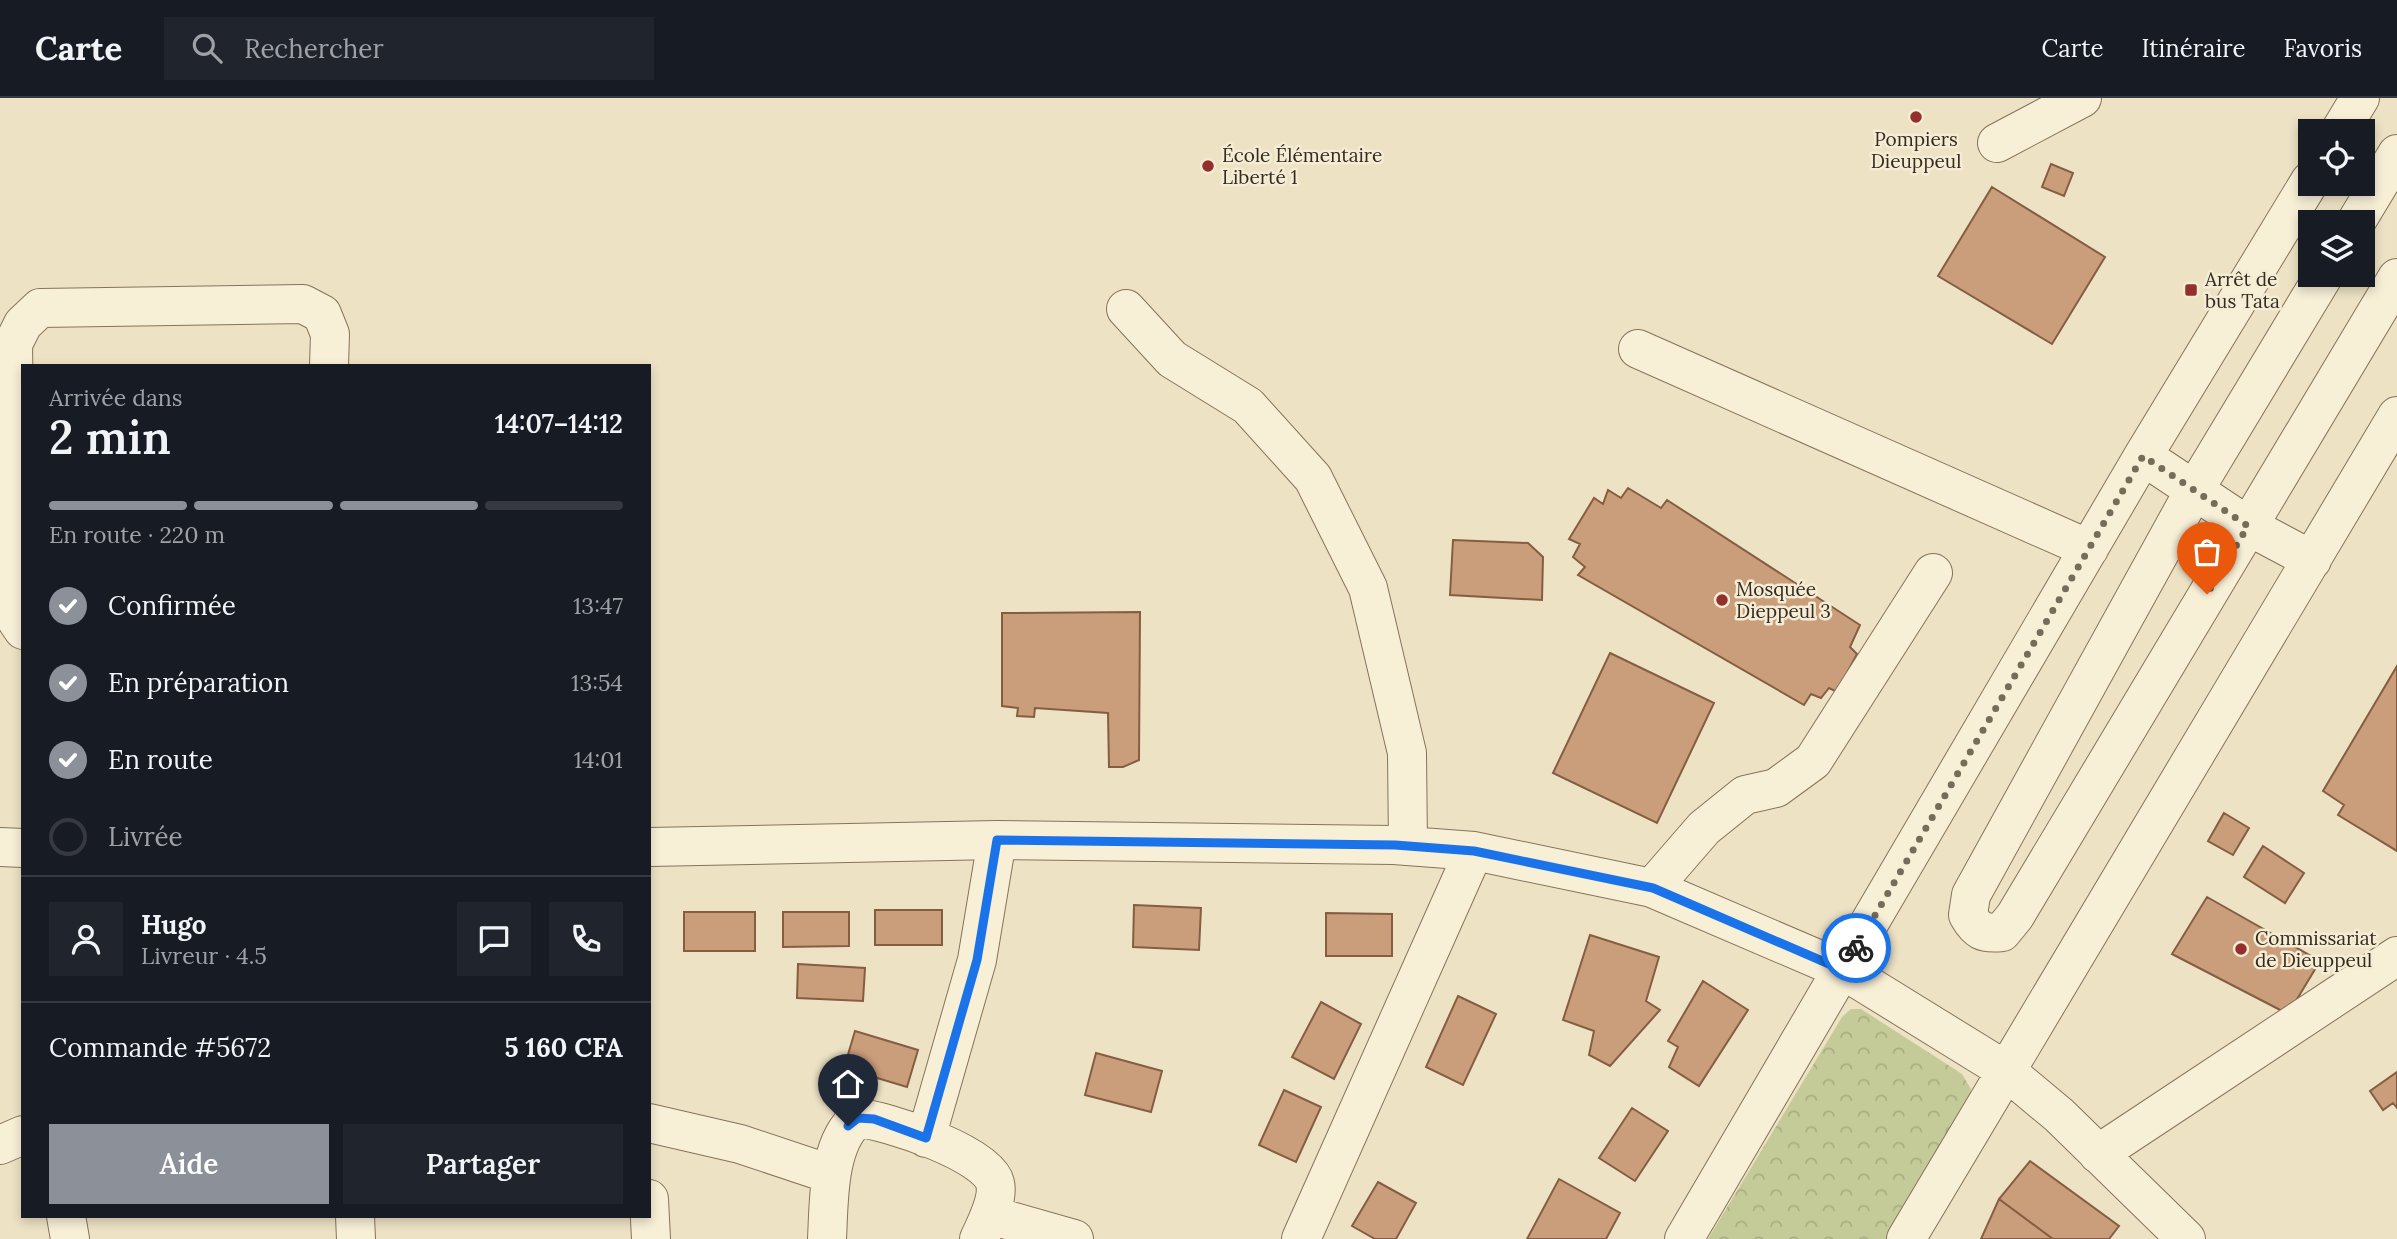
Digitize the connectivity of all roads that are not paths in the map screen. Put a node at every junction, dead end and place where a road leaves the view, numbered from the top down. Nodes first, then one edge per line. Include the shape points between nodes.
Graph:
1 (2082, 98) edge
2 (2360, 98) edge
3 (2347, 119) edge
4 (1997, 143) dead end
5 (2397, 154) edge
6 (2301, 196) edge
7 (2363, 210) edge
8 (2397, 278) edge
9 (2317, 287) edge
10 (1126, 309) dead end
11 (1638, 349) dead end
12 (329, 364) edge
13 (2397, 416) edge
14 (2143, 456) junction
15 (2195, 489) junction
16 (2248, 526) junction
17 (2089, 549) junction
18 (2312, 560) junction
19 (1933, 573) dead end
20 (21, 627) edge
21 (997, 840) junction
22 (1408, 846) junction
23 (0, 847) edge
24 (651, 847) edge
25 (21, 848) edge
26 (1474, 851) junction
27 (1653, 888) junction
28 (2397, 956) edge
29 (1843, 970) junction
30 (2005, 1070) junction
31 (651, 1123) edge
32 (21, 1136) edge
33 (926, 1138) junction
34 (0, 1145) edge
35 (2098, 1154) junction
36 (830, 1174) junction
37 (66, 1218) edge
38 (355, 1218) edge
39 (650, 1218) edge
40 (984, 1227) edge
41 (70, 1239) edge
42 (356, 1239) edge
43 (651, 1239) edge
44 (827, 1239) edge
45 (1074, 1239) edge
46 (1301, 1239) edge
47 (1684, 1239) edge
48 (1906, 1239) edge
49 (2186, 1239) edge

1 - 4 street
2 - 3 street
5 - 7 street
6 - 14 street
8 - 16 street
9 - 15 street
10 - 22 street via 1172,359 1248,406 1313,478 1368,588 1407,753
11 - 17 street
12 - 20 street via 330,334 323,314 303,304 40,308 23,324 13,344 17,621
13 - 18 street
14 - 15 street
14 - 17 street
15 - 16 street
15 - 16 street via 1971,895 1968,915 1977,929 2002,932 2015,916
16 - 18 street
17 - 29 street
18 - 30 street
19 - 27 street via 1813,761 1776,788 1745,795 1704,828
21 - 22 street
21 - 24 street
21 - 33 street via 977,960
22 - 26 street
23 - 25 street
26 - 27 street
26 - 46 street
27 - 29 street
28 - 35 street
29 - 30 street
29 - 47 street
30 - 35 street
30 - 48 street
31 - 36 street via 740,1144
32 - 34 street
33 - 36 street via 874,1119 858,1118 848,1126
33 - 40 street via 990,1171 996,1185
35 - 49 street
36 - 44 street
37 - 41 street
38 - 42 street
39 - 43 street
40 - 45 street

